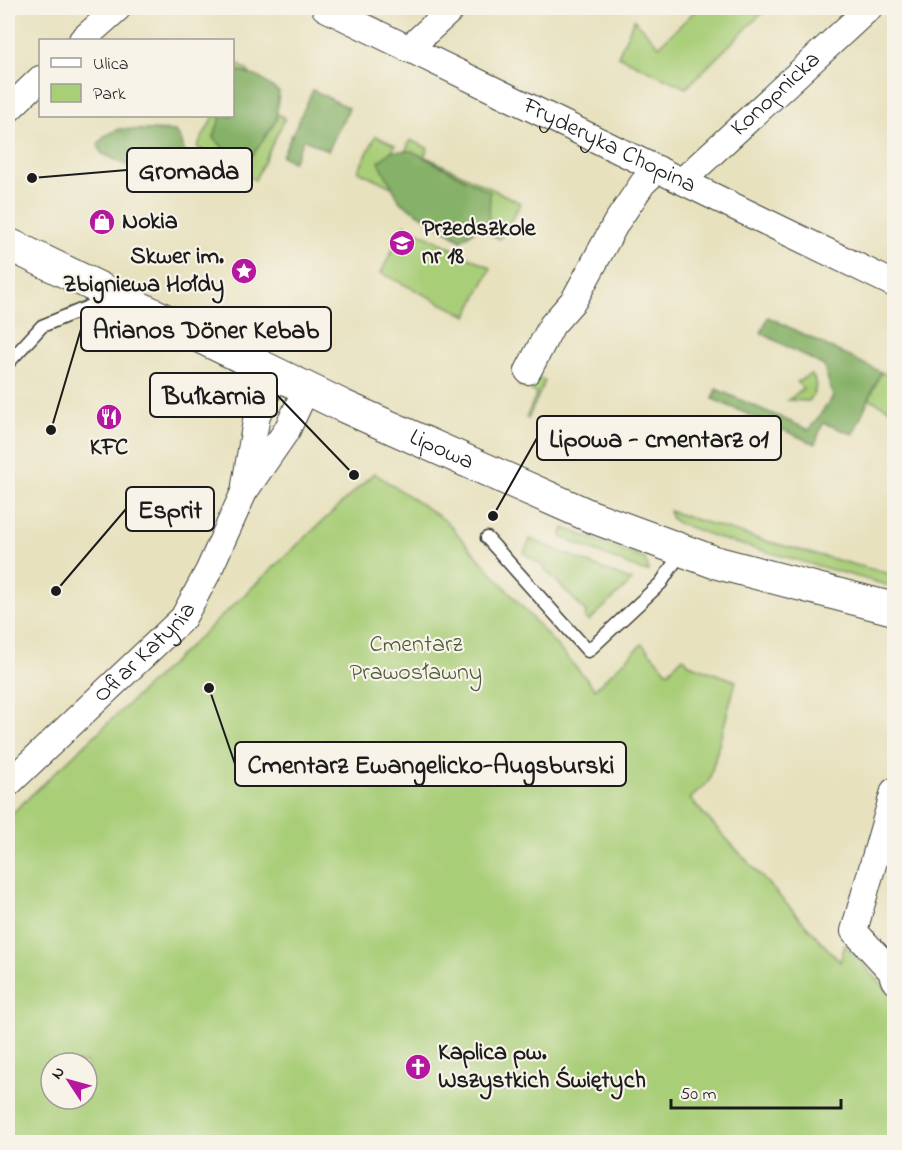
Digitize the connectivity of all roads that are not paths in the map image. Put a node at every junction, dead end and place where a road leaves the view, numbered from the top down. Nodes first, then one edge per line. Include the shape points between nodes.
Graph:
1 (118, 8) edge
2 (325, 8) edge
3 (453, 8) edge
4 (869, 8) edge
5 (83, 39) edge
6 (408, 49) junction
7 (39, 80) edge
8 (8, 110) edge
9 (658, 169) junction
10 (682, 181) junction
11 (8, 244) edge
12 (894, 284) edge
13 (117, 295) junction
14 (8, 363) edge
15 (528, 371) dead end
16 (276, 374) junction
17 (306, 389) junction
18 (244, 492) junction
19 (487, 538) dead end
20 (682, 551) junction
21 (894, 609) edge
22 (8, 784) edge
23 (894, 791) edge
24 (894, 980) edge

1 - 5 street
2 - 6 street, Fryderyka Chopina
3 - 6 street
4 - 10 street, Konopnicka
6 - 9 street, Fryderyka Chopina
7 - 8 street
9 - 10 street, Fryderyka Chopina
9 - 15 street via 643,183 616,223 574,300 552,325
10 - 12 street, Fryderyka Chopina
11 - 13 street, Lipowa
13 - 14 lane via 42,326
13 - 16 street, Lipowa
16 - 17 street, Lipowa
16 - 18 street, Ofiar Katynia via 257,415
17 - 18 street, Ofiar Katynia via 287,430
17 - 20 street, Lipowa via 490,473
18 - 22 street, Ofiar Katynia via 183,618
19 - 20 lane via 588,651 661,583
20 - 21 street, Lipowa
23 - 24 street via 854,931 891,971

